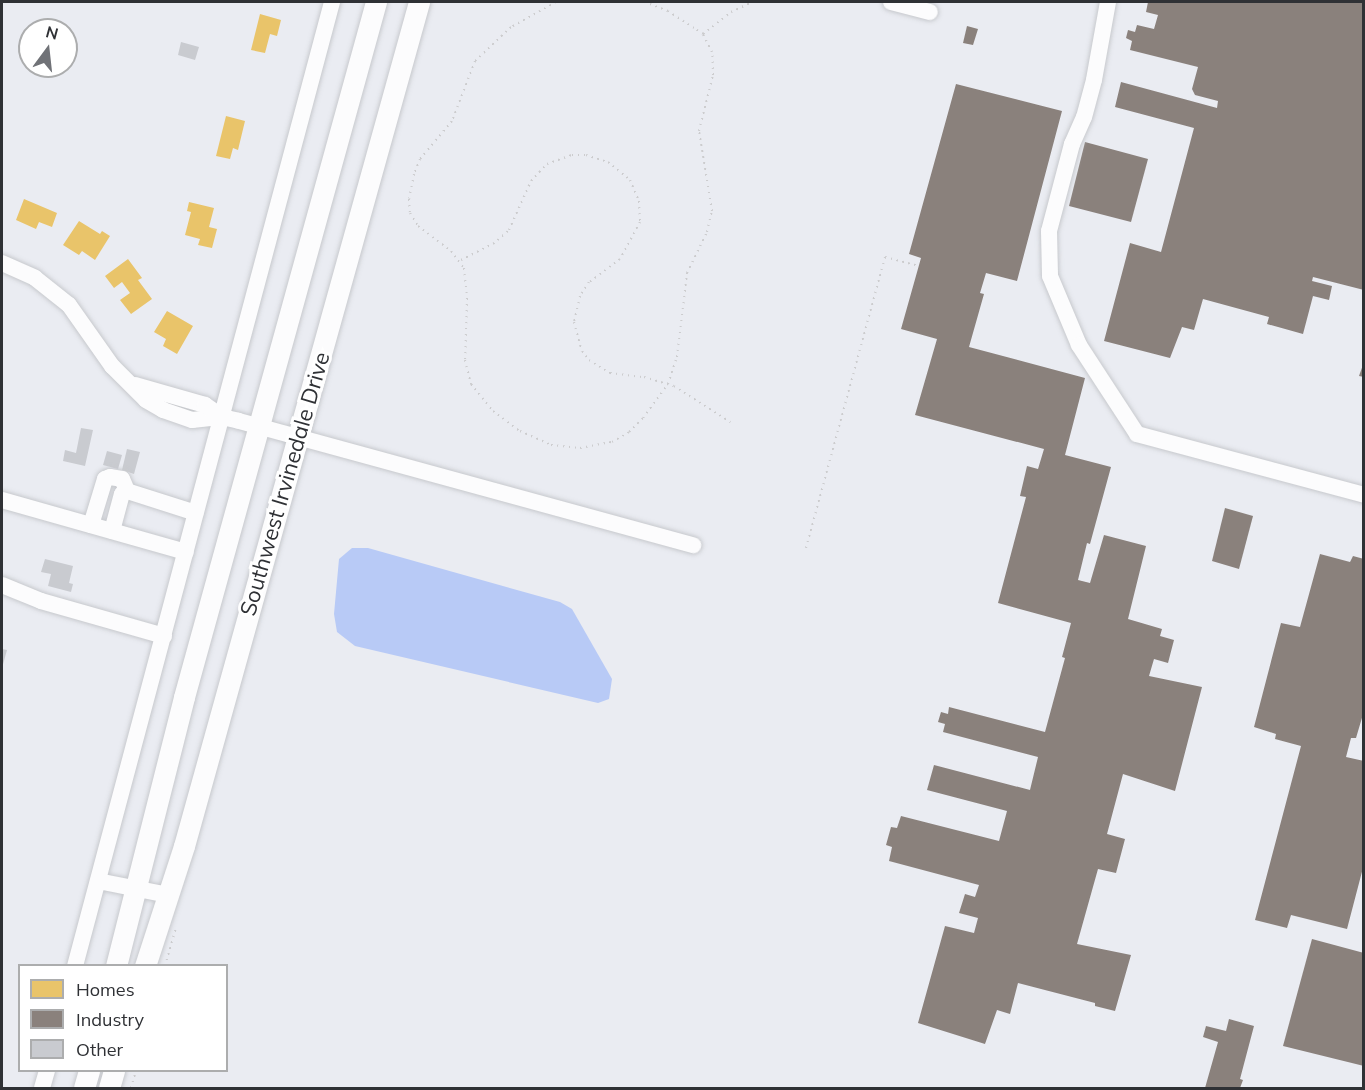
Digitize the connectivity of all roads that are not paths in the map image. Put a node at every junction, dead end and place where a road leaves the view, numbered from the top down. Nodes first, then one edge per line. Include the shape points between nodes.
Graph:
1 (332, 2) edge
2 (376, 2) edge
3 (418, 2) edge
4 (891, 2) edge
5 (1108, 2) edge
6 (930, 12) dead end
7 (2, 263) edge
8 (222, 417) junction
9 (257, 426) junction
10 (298, 438) junction
11 (127, 491) junction
12 (1364, 495) edge
13 (2, 500) edge
14 (196, 513) junction
15 (91, 525) junction
16 (112, 531) junction
17 (693, 544) dead end
18 (186, 552) junction
19 (2, 585) edge
20 (164, 636) junction
21 (98, 881) junction
22 (136, 888) junction
23 (168, 895) junction
24 (76, 964) edge
25 (117, 964) edge
26 (147, 964) edge
27 (47, 1072) edge
28 (89, 1072) edge
29 (114, 1072) edge
30 (42, 1089) edge
31 (84, 1089) edge
32 (109, 1089) edge

1 - 8 street
2 - 9 main road, Southwest Irvinedale Drive
3 - 10 main road, Southwest Irvinedale Drive
4 - 6 street
5 - 12 street via 1094,80 1049,231 1050,276 1079,345 1137,434
7 - 8 street via 35,278 69,305 112,366 131,383 205,405
8 - 9 street
8 - 14 street
9 - 10 street
9 - 22 main road, Southwest Irvinedale Drive
10 - 17 street
10 - 23 main road, Southwest Irvinedale Drive
11 - 14 street
11 - 15 street via 122,479 105,479
11 - 16 street via 122,494
13 - 15 street
14 - 18 street
15 - 16 street
16 - 18 street
18 - 20 street
19 - 20 street via 51,605
20 - 21 street
21 - 22 street
21 - 24 street
22 - 23 street
22 - 25 main road, Southwest Irvinedale Drive
23 - 26 main road, Southwest Irvinedale Drive
27 - 30 street
28 - 31 main road
29 - 32 main road

